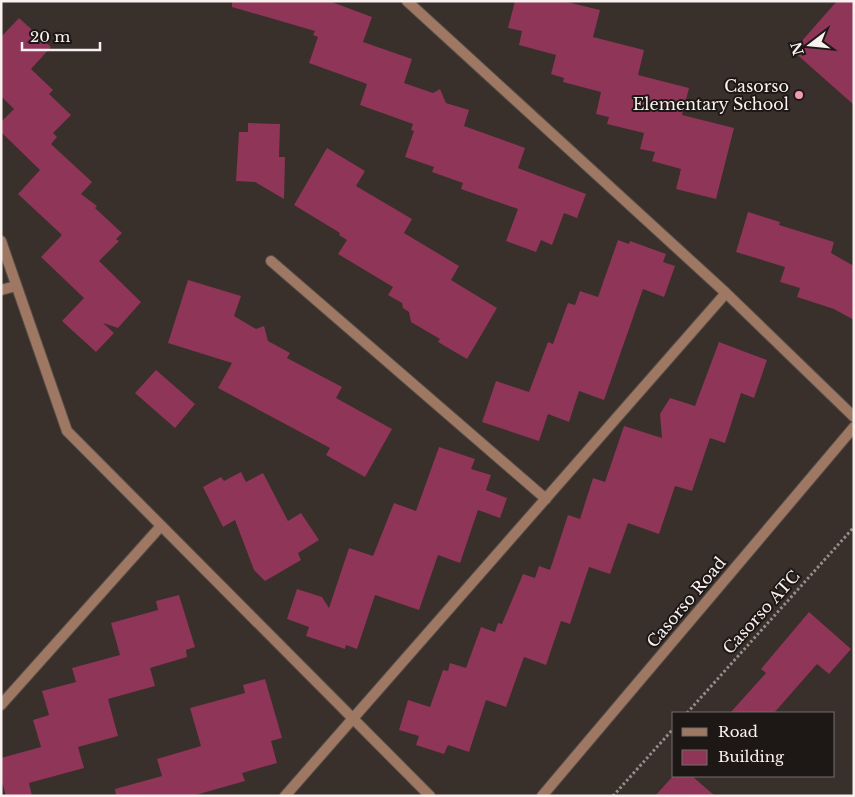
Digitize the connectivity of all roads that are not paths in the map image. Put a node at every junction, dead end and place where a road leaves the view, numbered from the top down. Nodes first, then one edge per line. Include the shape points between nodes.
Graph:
1 (407, 1) edge
2 (1, 241) edge
3 (271, 261) dead end
4 (16, 286) junction
5 (1, 290) edge
6 (726, 293) junction
7 (854, 417) edge
8 (854, 427) edge
9 (546, 499) junction
10 (161, 526) junction
11 (1, 705) edge
12 (353, 718) junction
13 (285, 796) edge
14 (430, 796) edge
15 (542, 796) edge

1 - 6 street
2 - 4 street
3 - 9 street
4 - 5 street
4 - 10 street via 68,431
6 - 7 street
6 - 9 street
8 - 15 street, Casorso Road
9 - 12 street
10 - 11 street
10 - 12 street
12 - 13 street
12 - 14 street

